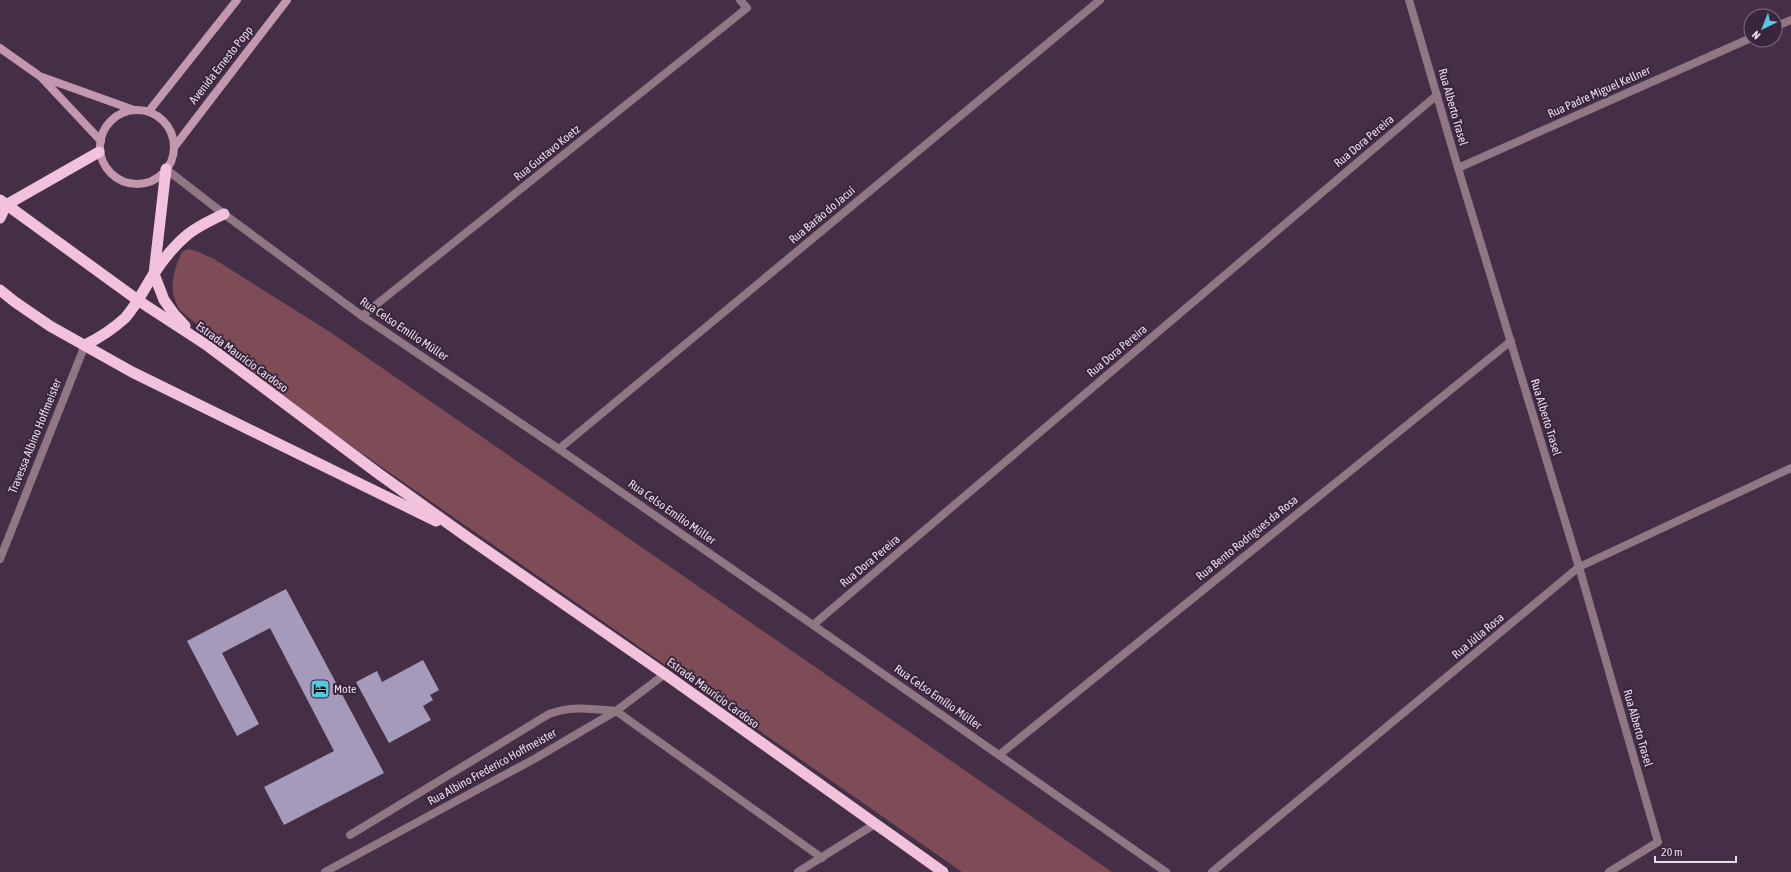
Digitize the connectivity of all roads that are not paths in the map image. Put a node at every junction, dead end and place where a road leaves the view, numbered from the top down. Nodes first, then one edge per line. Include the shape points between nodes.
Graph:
1 (237, 0) edge
2 (287, 0) edge
3 (740, 0) edge
4 (1100, 0) edge
5 (1410, 0) edge
6 (1743, 42) edge
7 (0, 48) edge
8 (41, 77) junction
9 (1436, 96) junction
10 (134, 110) junction
11 (149, 111) junction
12 (100, 146) junction
13 (174, 146) junction
14 (1458, 168) junction
15 (166, 169) junction
16 (3, 203) edge
17 (224, 214) junction
18 (0, 218) edge
19 (154, 274) junction
20 (0, 290) edge
21 (139, 300) junction
22 (362, 316) junction
23 (1511, 341) junction
24 (85, 345) junction
25 (208, 346) junction
26 (559, 449) junction
27 (1791, 468) edge
28 (467, 537) junction
29 (0, 559) edge
30 (1578, 567) junction
31 (813, 625) junction
32 (665, 674) junction
33 (616, 711) junction
34 (999, 755) junction
35 (875, 824) junction
36 (350, 835) dead end
37 (822, 858) junction
38 (325, 872) edge
39 (798, 872) edge
40 (943, 872) edge
41 (1166, 872) edge
42 (1212, 872) edge
43 (1609, 872) edge

1 - 11 main road
2 - 13 main road, Avenida Ernesto Popp
3 - 22 street, Rua Gustavo Koetz via 747,8
4 - 26 street, Rua Barão do Jacuí
5 - 9 street, Rua Alberto Trasel
6 - 14 street, Rua Padre Miguel Kellner
7 - 8 main road
8 - 10 main road
8 - 12 main road
9 - 14 street, Rua Alberto Trasel
9 - 31 street, Rua Dora Pereira
10 - 11 main road
10 - 12 main road via 118,115 106,126
11 - 13 main road via 164,121 171,133
12 - 15 main road via 104,166 121,180 135,184 152,180
12 - 16 highway
13 - 15 main road via 172,160
14 - 23 street, Rua Alberto Trasel
15 - 17 street, Rua Celso Emílio Müller
15 - 19 highway
16 - 18 highway
16 - 21 highway, Estrada Maurício Cardoso
17 - 19 highway via 197,226 177,244
17 - 22 street, Rua Celso Emílio Müller
19 - 21 highway
19 - 25 highway via 164,300 174,314
20 - 24 highway, Estrada Maurício Cardoso via 50,326
21 - 24 highway via 124,318
21 - 25 highway, Estrada Maurício Cardoso
22 - 26 street, Rua Celso Emílio Müller
23 - 30 street, Rua Alberto Trasel
23 - 34 street, Rua Bento Rodrigues da Rosa
24 - 28 highway, Estrada Maurício Cardoso via 132,372
24 - 29 street, Travessa Albino Hoffmeister
25 - 28 highway, Estrada Maurício Cardoso
26 - 31 street, Rua Celso Emílio Müller
27 - 30 street, Rua Júlia Rosa
28 - 32 highway, Estrada Maurício Cardoso
30 - 42 street, Rua Júlia Rosa
30 - 43 street, Rua Alberto Trasel via 1658,842
31 - 34 street, Rua Celso Emílio Müller
32 - 33 street, Rua Albino Frederico Hoffmeister
32 - 35 highway, Estrada Maurício Cardoso
33 - 36 street via 575,708 550,714
33 - 37 street
33 - 38 street, Rua Albino Frederico Hoffmeister via 536,758
34 - 41 street, Rua Celso Emílio Müller
35 - 37 street
35 - 40 highway, Estrada Maurício Cardoso
37 - 39 street

